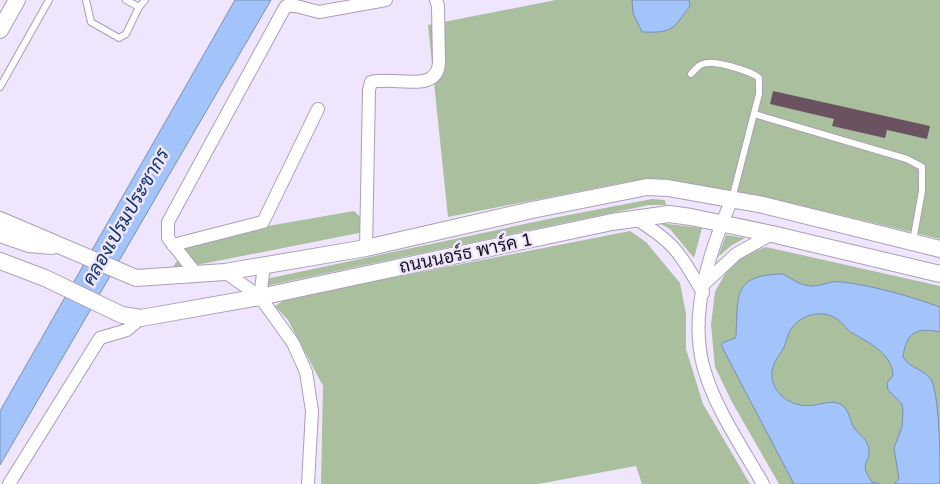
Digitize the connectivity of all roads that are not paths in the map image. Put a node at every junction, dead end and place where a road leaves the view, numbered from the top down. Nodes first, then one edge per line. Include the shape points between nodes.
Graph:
1 (17, 0) edge
2 (49, 0) edge
3 (86, 0) edge
4 (126, 0) edge
5 (145, 0) edge
6 (386, 0) edge
7 (436, 0) edge
8 (140, 7) junction
9 (0, 30) edge
10 (691, 74) dead end
11 (0, 88) edge
12 (318, 110) dead end
13 (754, 114) junction
14 (668, 188) junction
15 (732, 199) junction
16 (762, 206) junction
17 (669, 214) junction
18 (636, 219) junction
19 (0, 220) edge
20 (722, 222) junction
21 (752, 229) junction
22 (0, 234) edge
23 (772, 234) junction
24 (912, 242) junction
25 (173, 245) junction
26 (62, 246) junction
27 (366, 248) junction
28 (940, 249) edge
29 (0, 259) edge
30 (264, 266) junction
31 (225, 272) junction
32 (940, 274) edge
33 (197, 275) junction
34 (704, 288) junction
35 (260, 297) junction
36 (141, 318) junction
37 (9, 484) edge
38 (308, 484) edge
39 (763, 484) edge

1 - 9 main road
2 - 11 lane
3 - 8 lane via 92,22 119,38 126,34
4 - 8 lane
5 - 8 lane
6 - 25 street via 319,12 286,6 168,222 168,238
7 - 27 street via 439,71 435,77 426,81 371,82
10 - 13 lane via 708,62 754,73 761,84
12 - 25 street via 263,222
13 - 15 lane
13 - 24 lane via 915,161 922,167 924,175
14 - 15 main road, ถนนนอร์ธ พาร์ค 1
14 - 17 main road via 674,199 674,207
14 - 27 main road, ถนนนอร์ธ พาร์ค 1 via 624,191
15 - 16 main road, ถนนนอร์ธ พาร์ค 1
15 - 20 street
16 - 21 main road via 750,216
16 - 24 main road, ถนนนอร์ธ พาร์ค 1
17 - 18 main road, ถนนนอร์ธ พาร์ค 1
17 - 20 main road, ถนนนอร์ธ พาร์ค 1
18 - 34 street via 667,239
18 - 35 main road, ถนนนอร์ธ พาร์ค 1
19 - 26 main road, ถนนนอร์ธ พาร์ค 1
20 - 21 main road, ถนนนอร์ธ พาร์ค 1
20 - 34 street
21 - 23 main road, ถนนนอร์ธ พาร์ค 1
22 - 26 main road via 29,244
23 - 32 main road, ถนนนอร์ธ พาร์ค 1
23 - 34 street via 736,254
24 - 28 main road, ถนนนอร์ธ พาร์ค 1
25 - 33 street
26 - 33 main road, ถนนนอร์ธ พาร์ค 1 via 136,278
27 - 30 main road, ถนนนอร์ธ พาร์ค 1
29 - 36 main road, ถนนนอร์ธ พาร์ค 1 via 122,315
30 - 31 main road, ถนนนอร์ธ พาร์ค 1
30 - 35 street
31 - 33 main road, ถนนนอร์ธ พาร์ค 1
31 - 35 street
34 - 39 street via 699,339 704,369 717,402
35 - 36 main road, ถนนนอร์ธ พาร์ค 1
35 - 38 street via 294,343 306,372 312,411
36 - 37 street via 127,330 100,338

